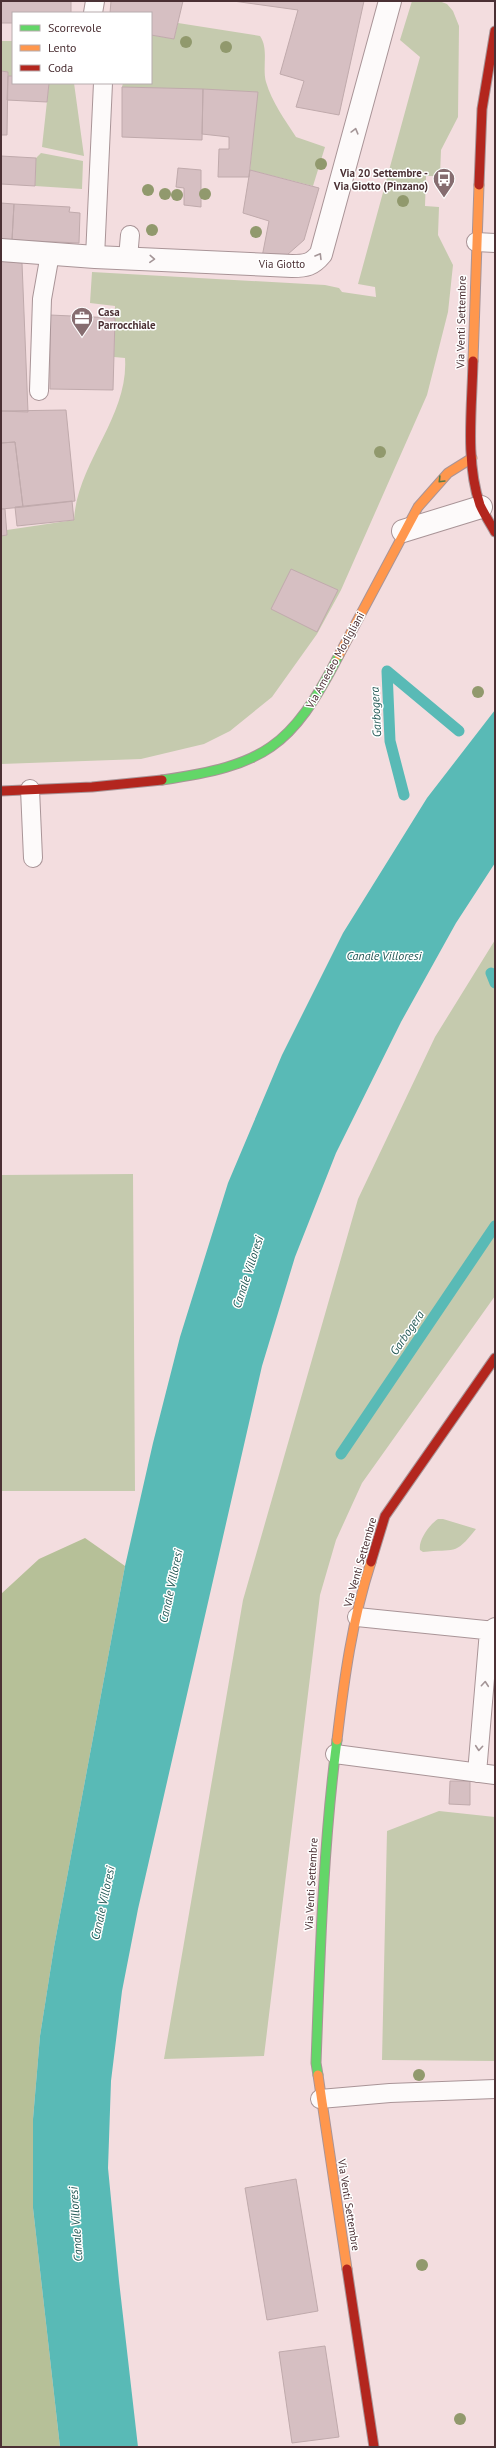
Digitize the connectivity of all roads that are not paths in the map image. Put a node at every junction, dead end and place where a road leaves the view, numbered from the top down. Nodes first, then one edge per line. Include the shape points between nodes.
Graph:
1 (94, 1) edge
2 (390, 1) edge
3 (93, 12) edge
4 (495, 31) edge
5 (102, 84) edge
6 (495, 88) edge
7 (482, 109) junction
8 (130, 235) dead end
9 (476, 242) junction
10 (495, 243) edge
11 (1, 250) edge
12 (50, 254) junction
13 (95, 257) junction
14 (128, 258) junction
15 (39, 391) dead end
16 (472, 458) junction
17 (481, 507) junction
18 (403, 531) junction
19 (495, 532) edge
20 (1, 790) edge
21 (30, 790) junction
22 (33, 858) dead end
23 (495, 1358) edge
24 (357, 1617) junction
25 (493, 1630) edge
26 (488, 1723) edge
27 (335, 1754) junction
28 (477, 1773) junction
29 (495, 1775) edge
30 (495, 2089) edge
31 (320, 2099) junction
32 (374, 2447) edge

1 - 3 lane
14 -> 2 street, Via Giotto via 292,266 314,263 321,254
4 - 7 street, Via Venti Settembre
5 - 13 lane
6 - 7 street, Via Venti Settembre
7 - 9 street, Via Venti Settembre
8 - 14 lane
9 - 10 lane
9 - 16 street, Via Venti Settembre via 472,319
11 - 12 street, Via Giotto
12 - 13 street, Via Giotto
12 - 15 lane via 42,299
13 - 14 street, Via Giotto
16 - 17 street, Via Venti Settembre via 476,491
16 -> 18 street, Via Amedeo Modigliani via 452,468 441,479
17 - 18 street
17 - 19 street, Via Venti Settembre
18 - 21 street, Via Amedeo Modigliani via 314,701 294,726 270,749 248,761 210,773 134,785
20 - 21 street, Via Amedeo Modigliani
21 - 22 lane
23 - 24 street, Via Venti Settembre via 385,1516 361,1592
24 - 25 lane
24 - 27 street, Via Venti Settembre via 344,1682
26 -> 25 lane
26 -> 28 lane
27 - 28 lane
27 - 31 street, Via Venti Settembre via 322,1891 316,2064
28 - 29 lane
30 - 31 lane
31 - 32 street, Via Venti Settembre

